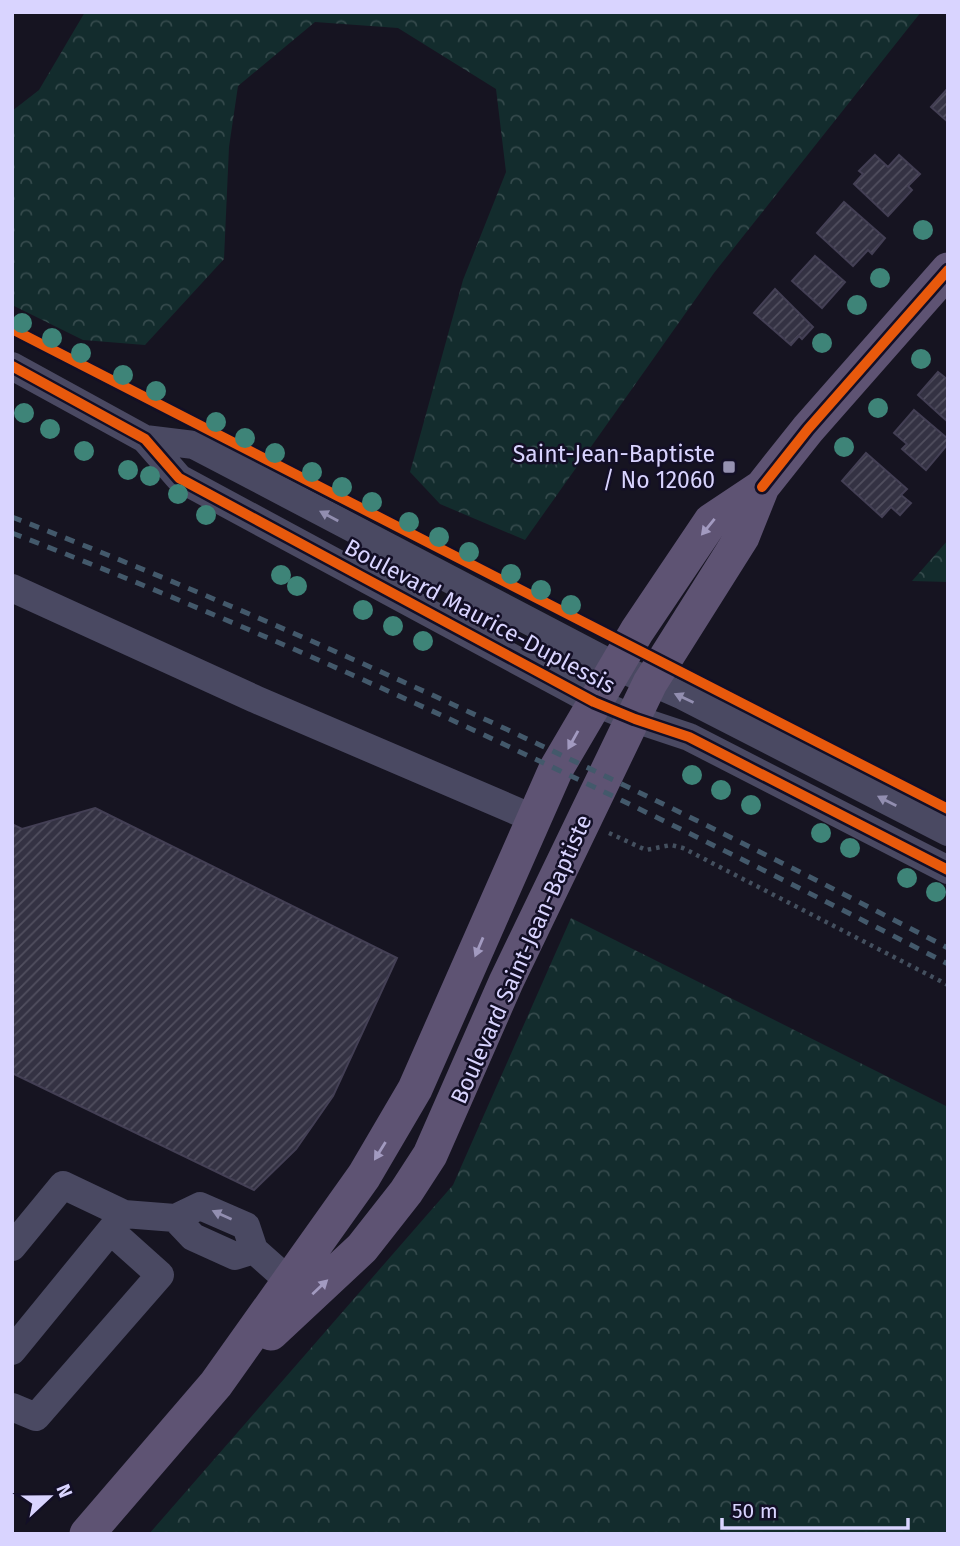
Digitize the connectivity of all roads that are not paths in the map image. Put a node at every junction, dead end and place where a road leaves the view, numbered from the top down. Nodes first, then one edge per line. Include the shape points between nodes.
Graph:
1 (948, 270) edge
2 (12, 366) edge
3 (145, 439) junction
4 (762, 487) junction
5 (12, 588) edge
6 (615, 666) junction
7 (650, 683) junction
8 (594, 702) junction
9 (635, 719) junction
10 (535, 819) junction
11 (948, 832) edge
12 (948, 870) edge
13 (118, 1223) junction
14 (12, 1247) edge
15 (290, 1282) junction
16 (12, 1351) edge
17 (216, 1384) junction
18 (12, 1407) edge
19 (87, 1534) edge

1 - 4 main road, Boulevard Saint-Jean-Baptiste
2 - 3 street, Boulevard Maurice-Duplessis
6 -> 3 street, Boulevard Maurice-Duplessis via 194,445
3 - 8 street, Boulevard Maurice-Duplessis via 179,478
4 -> 6 main road, Boulevard Saint-Jean-Baptiste via 711,521
4 - 7 main road, Boulevard Saint-Jean-Baptiste via 743,537
5 - 10 street
6 - 7 street, Boulevard Maurice-Duplessis
6 - 8 main road, Boulevard Saint-Jean-Baptiste
7 - 9 main road, Boulevard Saint-Jean-Baptiste
11 -> 7 street, Boulevard Maurice-Duplessis
8 - 9 street, Boulevard Maurice-Duplessis
8 -> 10 main road, Boulevard Saint-Jean-Baptiste via 556,769
9 - 12 street, Boulevard Maurice-Duplessis via 689,737
17 -> 9 main road, Boulevard Saint-Jean-Baptiste via 362,1248 430,1155 538,914
10 -> 15 main road, Boulevard Saint-Jean-Baptiste via 404,1112
13 - 14 street via 63,1185
13 - 15 street via 175,1218 200,1206 246,1226 254,1250
13 - 16 street
13 - 18 street via 160,1275 36,1417
15 - 17 main road, Boulevard Saint-Jean-Baptiste
17 - 19 main road, Boulevard Saint-Jean-Baptiste

